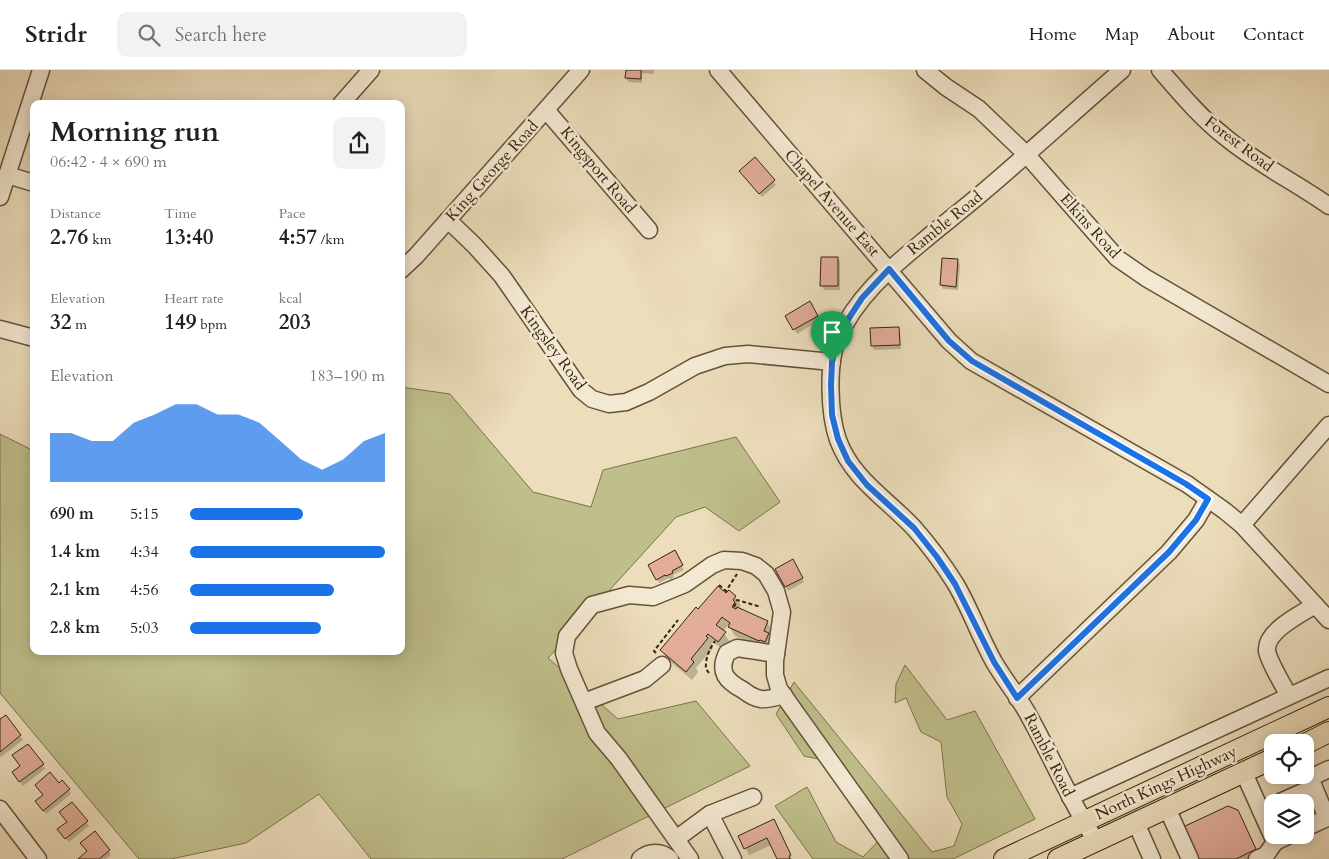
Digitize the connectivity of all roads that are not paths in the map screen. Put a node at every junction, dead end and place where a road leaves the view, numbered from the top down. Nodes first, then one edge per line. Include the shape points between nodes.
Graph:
1 (41, 70) edge
2 (371, 70) edge
3 (581, 70) edge
4 (718, 70) edge
5 (925, 70) edge
6 (1122, 70) edge
7 (1160, 70) edge
8 (31, 100) edge
9 (344, 100) edge
10 (30, 104) edge
11 (546, 110) junction
12 (1026, 154) junction
13 (7, 176) junction
14 (30, 182) edge
15 (0, 197) edge
16 (1329, 206) edge
17 (448, 220) junction
18 (649, 230) dead end
19 (405, 266) edge
20 (889, 269) junction
21 (0, 330) edge
22 (30, 337) edge
23 (832, 362) junction
24 (1329, 384) edge
25 (1329, 425) edge
26 (1208, 499) junction
27 (1242, 525) junction
28 (1315, 605) junction
29 (1329, 620) edge
30 (776, 654) junction
31 (661, 660) road end
32 (1324, 684) edge
33 (784, 695) junction
34 (1288, 696) junction
35 (1017, 698) junction
36 (584, 702) junction
37 (1329, 707) edge
38 (1328, 737) edge
39 (1314, 741) edge
40 (1264, 763) edge
41 (1329, 769) edge
42 (1244, 773) junction
43 (1314, 787) junction
44 (1298, 794) edge
45 (753, 797) dead end
46 (1070, 797) junction
47 (1264, 803) edge
48 (1167, 808) junction
49 (0, 809) edge
50 (710, 814) junction
51 (1083, 822) junction
52 (1136, 823) junction
53 (1314, 824) edge
54 (676, 839) junction
55 (1096, 841) junction
56 (1277, 844) edge
57 (38, 859) edge
58 (640, 859) edge
59 (670, 859) edge
60 (690, 859) edge
61 (733, 859) edge
62 (900, 859) edge
63 (1004, 859) edge
64 (1058, 859) edge
65 (1152, 859) edge
66 (1190, 859) edge
67 (1257, 859) edge

1 - 8 street
2 - 9 street
3 - 11 street, King George Road
4 - 20 street, Chapel Avenue East
5 - 12 street, Elkins Road via 978,109
6 - 12 street, Ramble Road
7 - 16 street, Forest Road via 1224,136
10 - 13 street
11 - 17 street, King George Road
11 - 18 street, Kingsport Road
12 - 20 street, Ramble Road
12 - 24 street, Elkins Road via 1118,258 1146,278
13 - 14 street
13 - 15 street
17 - 19 street, King George Road
17 - 23 street, Kingsley Road via 502,276 581,390 592,399 609,404 626,402 695,366 725,356 748,354
20 - 23 street, Ramble Road via 862,298 845,324
20 - 26 street, Chapel Avenue East via 949,341 972,361
21 - 22 street
23 - 35 street, Ramble Road via 832,415 848,461 867,485 914,528 937,557
25 - 27 street
26 - 27 street, Chapel Avenue East
26 - 35 street via 1196,520 1169,552
27 - 28 street, Chapel Avenue East
28 - 29 street, Chapel Avenue East
28 - 34 street via 1273,634 1267,644 1268,654
30 - 33 street via 775,675
30 - 33 street via 737,648 727,653 723,669 733,685 754,697 768,699
30 - 36 street via 782,612 776,591 766,574 756,566 724,560 685,584 653,597 629,595 592,605 567,636 564,654
31 - 36 street via 645,679
32 - 34 street
33 - 62 street
34 - 46 street
35 - 46 street, Ramble Road
36 - 54 street via 597,733
37 - 51 main road, North Kings Highway
38 - 39 main road
40 - 42 main road, North Kings Highway
41 - 43 street via 1310,778
42 - 47 street
42 - 48 main road, North Kings Highway
43 - 44 street
43 - 53 street via 1327,818
45 - 50 street
46 - 51 street, Ramble Road
48 - 52 main road, North Kings Highway
48 - 66 street
49 - 57 street
50 - 54 street
50 - 61 street
51 - 55 street, Ramble Road
51 - 63 main road, North Kings Highway
52 - 55 main road, North Kings Highway
52 - 65 street
54 - 60 street
55 - 64 main road, North Kings Highway
56 - 67 street
58 - 59 street via 658,852

